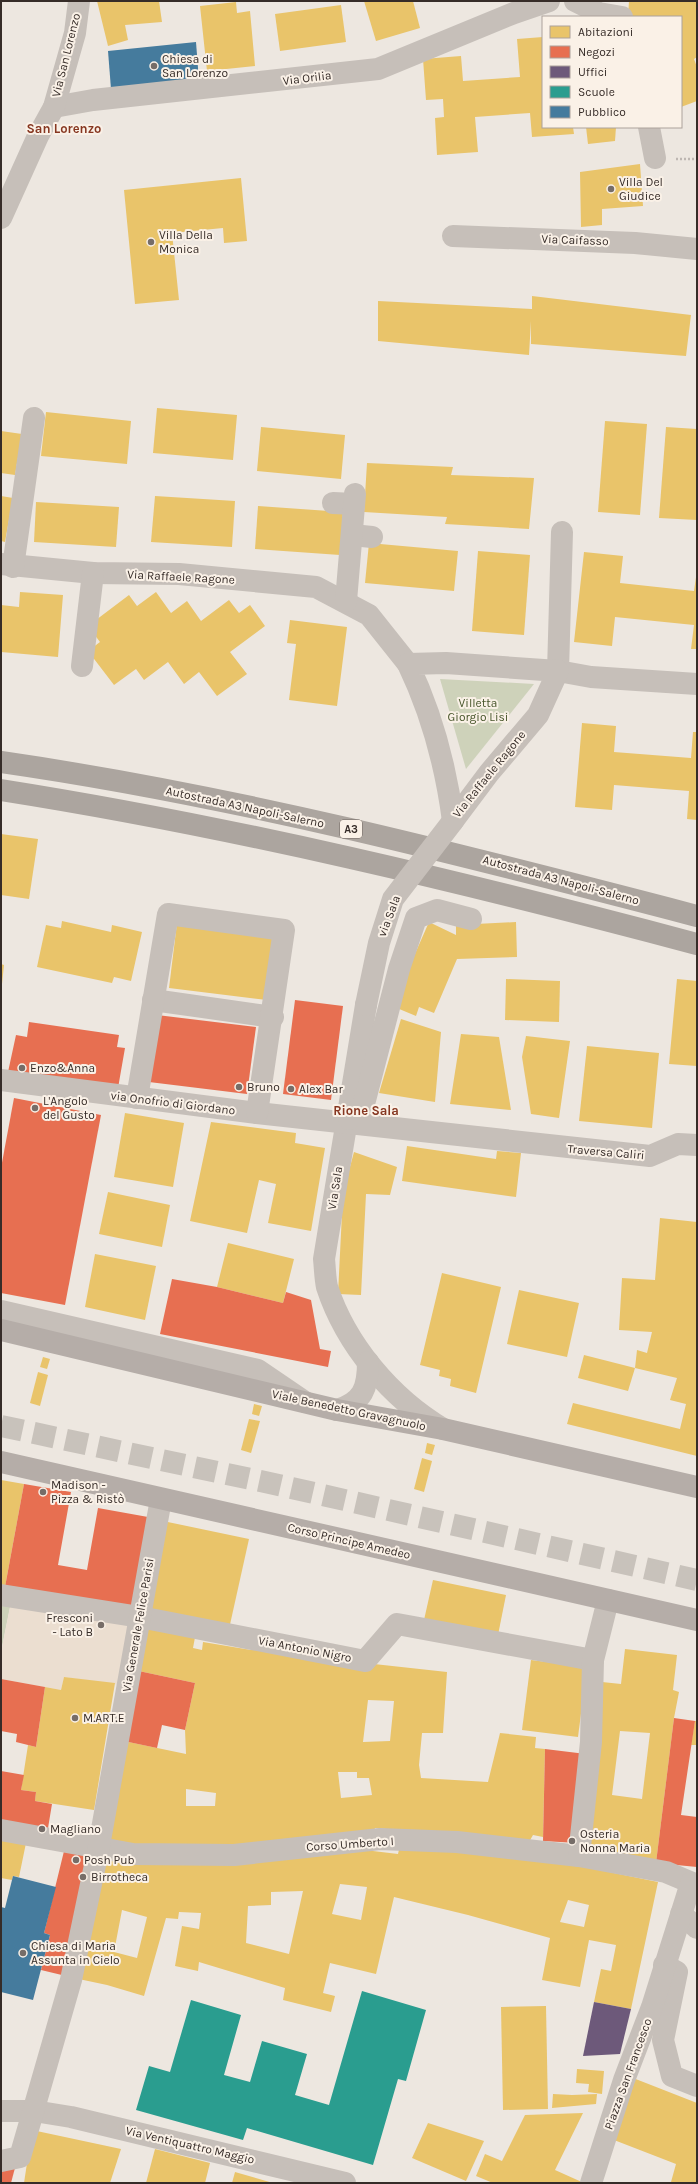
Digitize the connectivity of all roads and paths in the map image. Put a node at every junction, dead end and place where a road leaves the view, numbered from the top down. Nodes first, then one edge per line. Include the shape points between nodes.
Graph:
1 (79, 1) edge
2 (549, 1) edge
3 (575, 1) edge
4 (511, 7) edge
5 (623, 11) edge
6 (54, 107) junction
7 (649, 128) edge
8 (655, 158) dead end
9 (1, 218) edge
10 (453, 236) dead end
11 (697, 249) edge
12 (34, 418) dead end
13 (348, 500) dead end
14 (562, 532) dead end
15 (7, 565) edge
16 (93, 573) junction
17 (346, 601) junction
18 (408, 664) junction
19 (82, 666) dead end
20 (558, 671) junction
21 (591, 678) junction
22 (697, 684) edge
23 (538, 715) junction
24 (1, 762) edge
25 (1, 790) edge
26 (453, 821) junction
27 (697, 916) edge
28 (471, 920) dead end
29 (697, 944) edge
30 (154, 1000) junction
31 (366, 1005) joint
32 (273, 1017) junction
33 (1, 1080) edge
34 (137, 1098) junction
35 (257, 1113) junction
36 (346, 1123) junction
37 (697, 1145) edge
38 (1, 1311) edge
39 (1, 1330) edge
40 (368, 1362) junction
41 (306, 1402) junction
42 (337, 1410) junction
43 (443, 1429) junction
44 (1, 1462) edge
45 (697, 1487) edge
46 (161, 1499) junction
47 (1, 1594) edge
48 (608, 1600) junction
49 (140, 1617) junction
50 (697, 1620) edge
51 (593, 1660) junction
52 (1, 1830) edge
53 (98, 1846) junction
54 (579, 1856) junction
55 (694, 1884) edge
56 (681, 1914) junction
57 (697, 1928) edge
58 (664, 1965) junction
59 (697, 2086) edge
60 (34, 2110) junction
61 (1, 2111) edge
62 (1, 2161) edge
63 (345, 2183) edge
64 (590, 2183) edge

1 - 6 street, Via San Lorenzo via 74,34
2 - 4 street, Via Orilia
3 - 5 street via 599,13
4 - 6 street, Via Orilia via 378,69 93,100
6 - 9 street, Via San Lorenzo
7 - 8 street
10 - 11 street, Via Caifasso via 635,243
12 - 15 street, Via Raffaele Ragone
13 - 17 street via 362,536
14 - 20 street, Via Raffaele Ragone
15 - 16 street, Via Raffaele Ragone
16 - 17 street, Via Raffaele Ragone via 179,574 316,587
16 - 19 street
17 - 18 street, Via Raffaele Ragone via 369,615
18 - 20 street via 446,663
18 - 26 street, Via Raffaele Ragone via 423,696 445,770
20 - 21 street
20 - 23 street, Via Raffaele Ragone
21 - 22 street
21 - 23 street via 564,690
23 - 26 street, Via Raffaele Ragone via 488,773
24 - 27 highway, Autostrada A3 Napoli-Salerno / A3 via 124,782 281,813 556,878
25 - 29 highway, A3 via 264,837 456,882
26 - 31 street, via Sala, bridge via 393,899 379,943
28 - 36 street via 437,910 416,918 399,969 364,1104
30 - 32 street
30 - 32 street via 168,914 284,930
30 - 34 street
31 - 36 street, Via Sala
32 - 35 street
33 - 34 street, via Onofrio di Giordano
34 - 35 street, via Onofrio di Giordano
35 - 36 street, via Onofrio di Giordano
36 - 37 street, Traversa Caliri via 650,1156 678,1144
36 - 40 street, Via Sala via 324,1259 327,1285 338,1313
38 - 41 street via 258,1370
39 - 41 main road, Viale Benedetto Gravagnuolo
40 - 42 street via 368,1376 362,1393 356,1402
40 - 43 street, Via Sala via 396,1394
41 - 42 main road, Viale Benedetto Gravagnuolo
42 - 43 main road, Viale Benedetto Gravagnuolo
43 - 45 main road, Viale Benedetto Gravagnuolo
44 - 46 main road, Corso Principe Amedeo
46 - 48 main road, Corso Principe Amedeo
46 - 49 street, Via Generale Felice Parisi
47 - 49 street, Via Antonio Nigro
48 - 50 main road, Corso Principe Amedeo
48 - 51 street
49 - 51 street, Via Antonio Nigro via 365,1661 397,1624
49 - 53 street, Via Generale Felice Parisi
51 - 54 street via 591,1742
52 - 53 street, Corso Umberto I
53 - 54 street, Corso Umberto I via 133,1854 234,1855 380,1839 457,1842
53 - 60 street, Via Generale Felice Parisi via 71,1980
54 - 55 street, Corso Umberto I via 666,1872
55 - 56 street, Piazza San Francesco
56 - 57 street
56 - 58 street, Piazza San Francesco
58 - 59 street, Piazza San Francesco via 677,1972 663,2040 670,2069 672,2076
58 - 64 street, Piazza San Francesco via 652,2008 624,2080
60 - 61 street, Via Ventiquattro Maggio
60 - 62 street, Via Generale Felice Parisi via 20,2157
60 - 63 street, Via Ventiquattro Maggio

